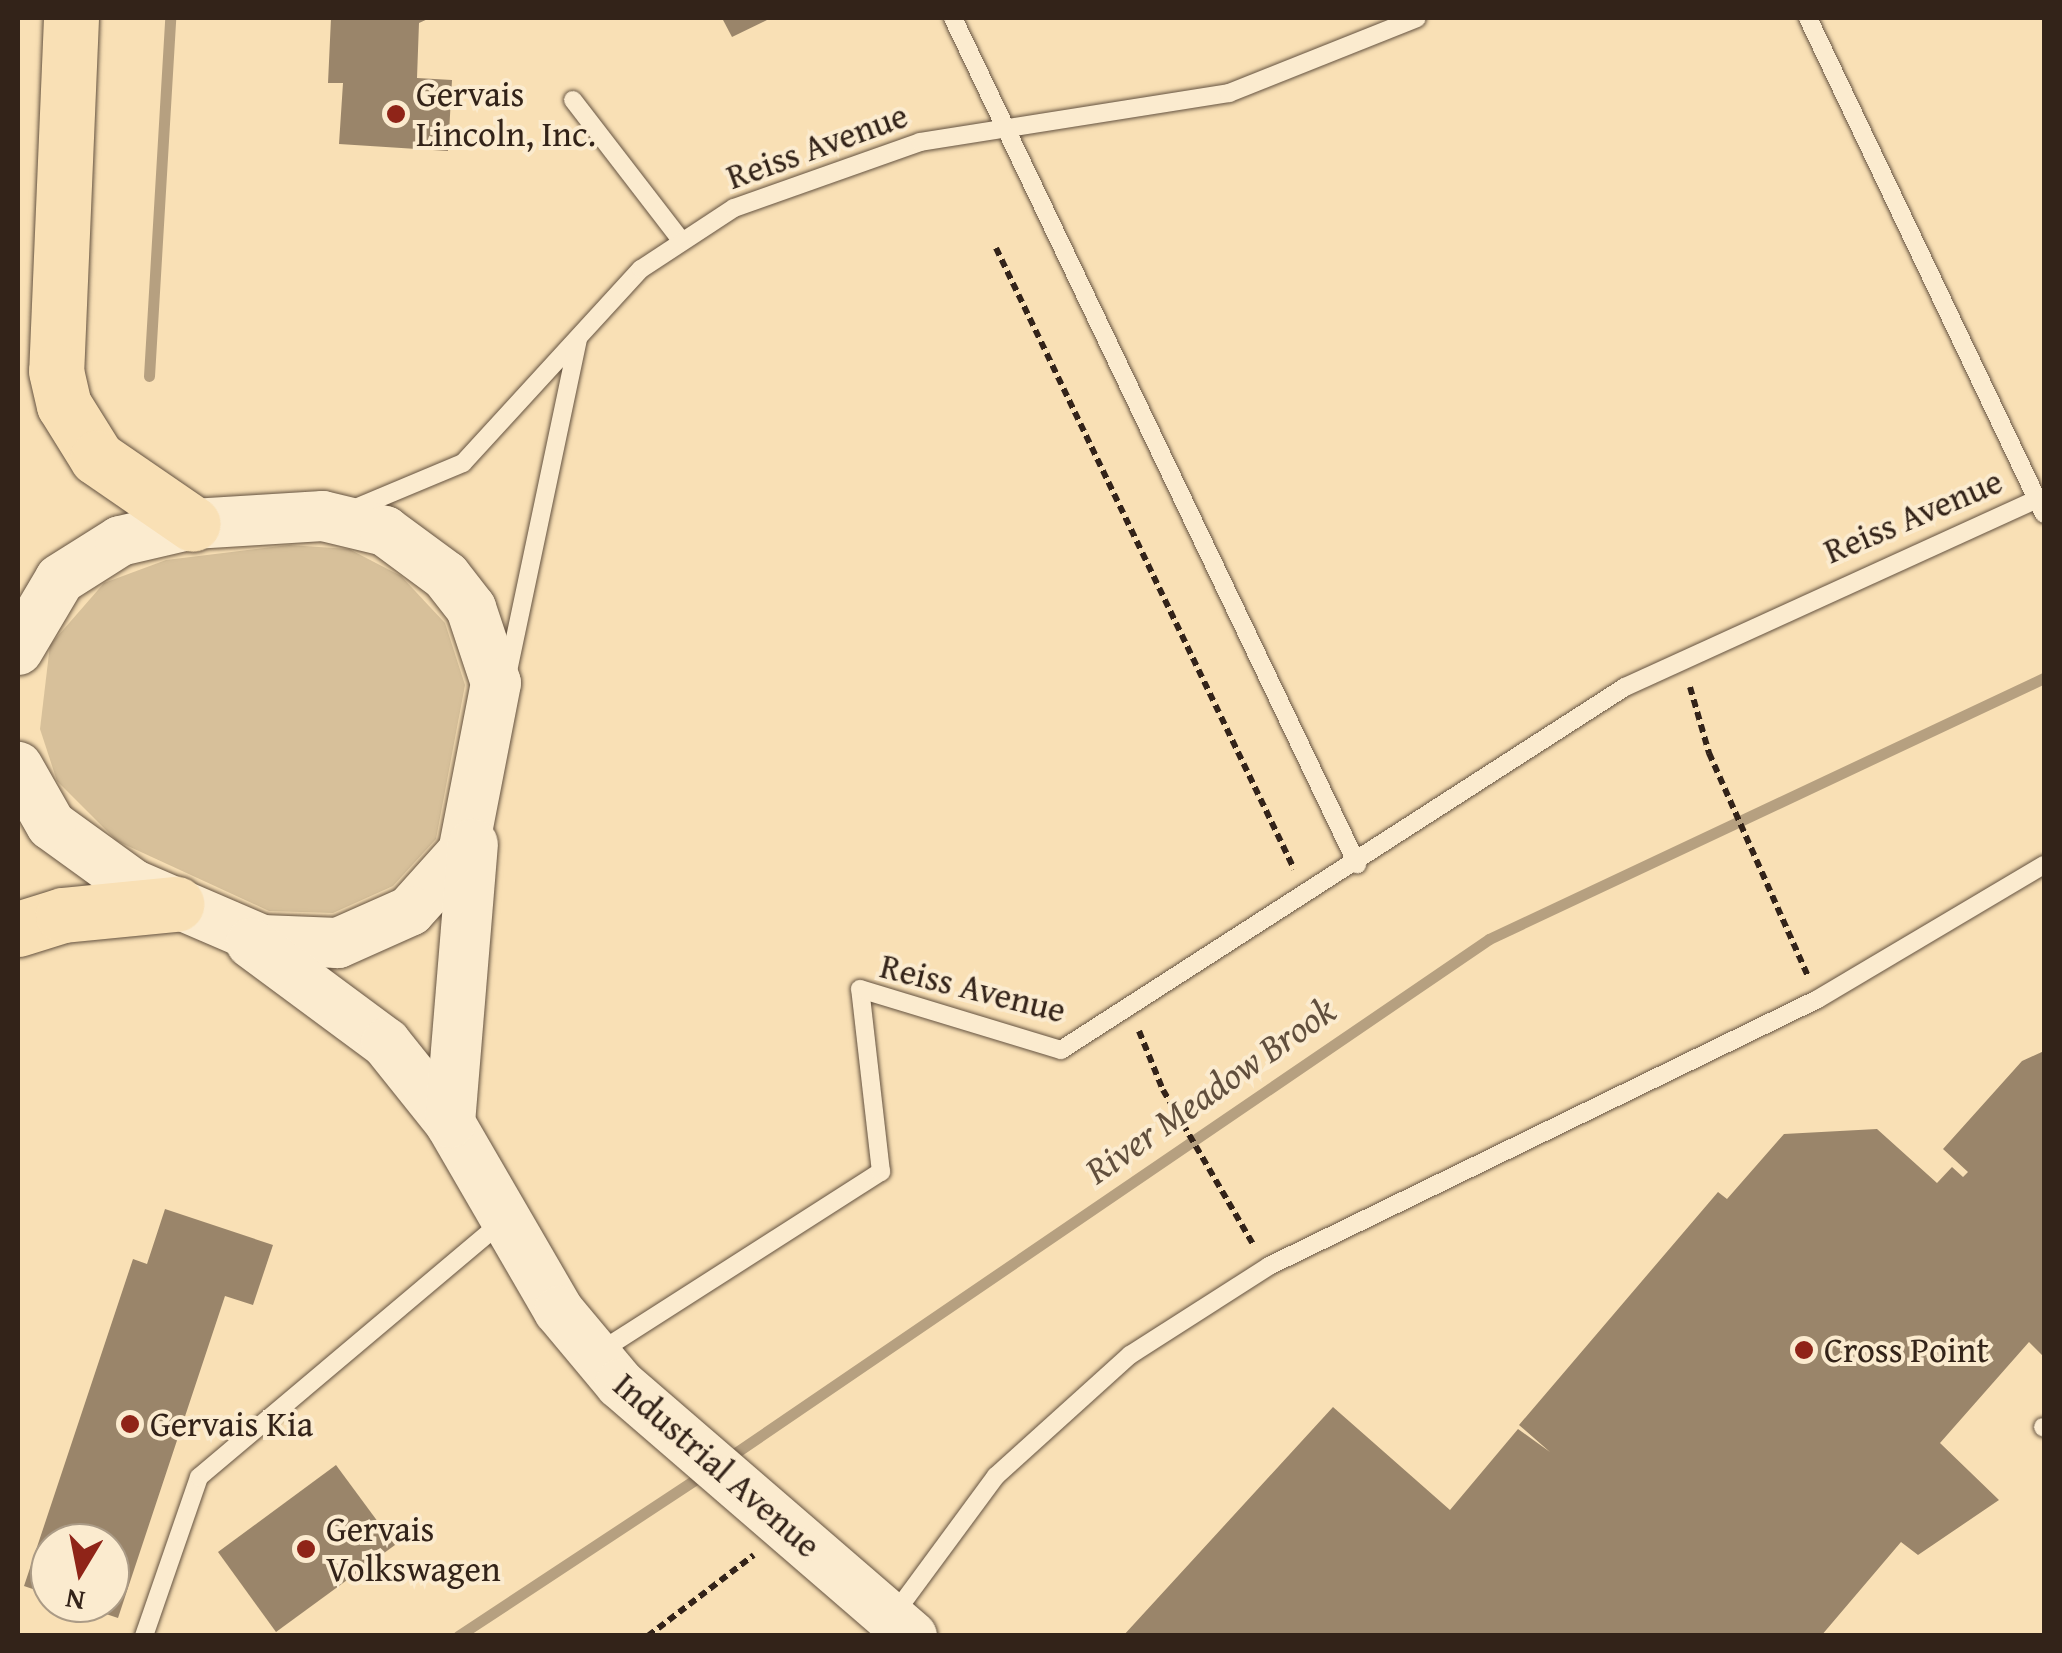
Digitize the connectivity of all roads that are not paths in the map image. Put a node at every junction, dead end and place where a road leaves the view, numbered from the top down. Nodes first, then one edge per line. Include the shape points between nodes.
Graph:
1 (72, 18) edge
2 (952, 18) edge
3 (1417, 18) edge
4 (1808, 18) edge
5 (573, 100) dead end
6 (1004, 126) junction
7 (680, 239) junction
8 (578, 338) junction
9 (2041, 506) edge
10 (323, 516) junction
11 (193, 524) junction
12 (60, 579) junction
13 (18, 607) edge
14 (18, 650) edge
15 (493, 724) junction
16 (18, 767) edge
17 (475, 818) junction
18 (1357, 864) junction
19 (2044, 865) edge
20 (176, 904) junction
21 (18, 929) edge
22 (230, 930) junction
23 (450, 1123) junction
24 (503, 1220) junction
25 (594, 1355) junction
26 (902, 1626) edge
27 (144, 1636) edge

1 - 11 highway via 56,371 64,406 97,458
2 - 6 lane
3 - 6 lane, Reiss Avenue via 1229,93
4 - 9 lane, Reiss Avenue
5 - 7 lane
6 - 7 lane, Reiss Avenue via 837,166
6 - 18 lane
7 - 8 lane, Reiss Avenue
8 - 10 lane, Reiss Avenue via 463,463 402,494
8 - 15 lane via 527,600
9 - 18 lane, Reiss Avenue via 1625,686
10 - 11 main road
10 - 15 main road via 385,531 446,576 486,644
11 - 12 main road via 120,541
12 - 13 main road
12 - 14 main road
15 - 17 main road
16 - 20 main road via 73,846
17 - 22 main road via 440,886 377,929 298,945
17 - 23 main road
18 - 25 lane, Reiss Avenue via 1061,1050 860,989 881,1172
19 - 26 lane via 1818,999 1269,1266 1130,1354 996,1476
20 - 21 highway via 63,915
20 - 22 main road
22 - 23 main road, Industrial Avenue via 355,1013
23 - 24 main road, Industrial Avenue
24 - 25 main road, Industrial Avenue
24 - 27 lane via 199,1477
25 - 26 main road, Industrial Avenue

